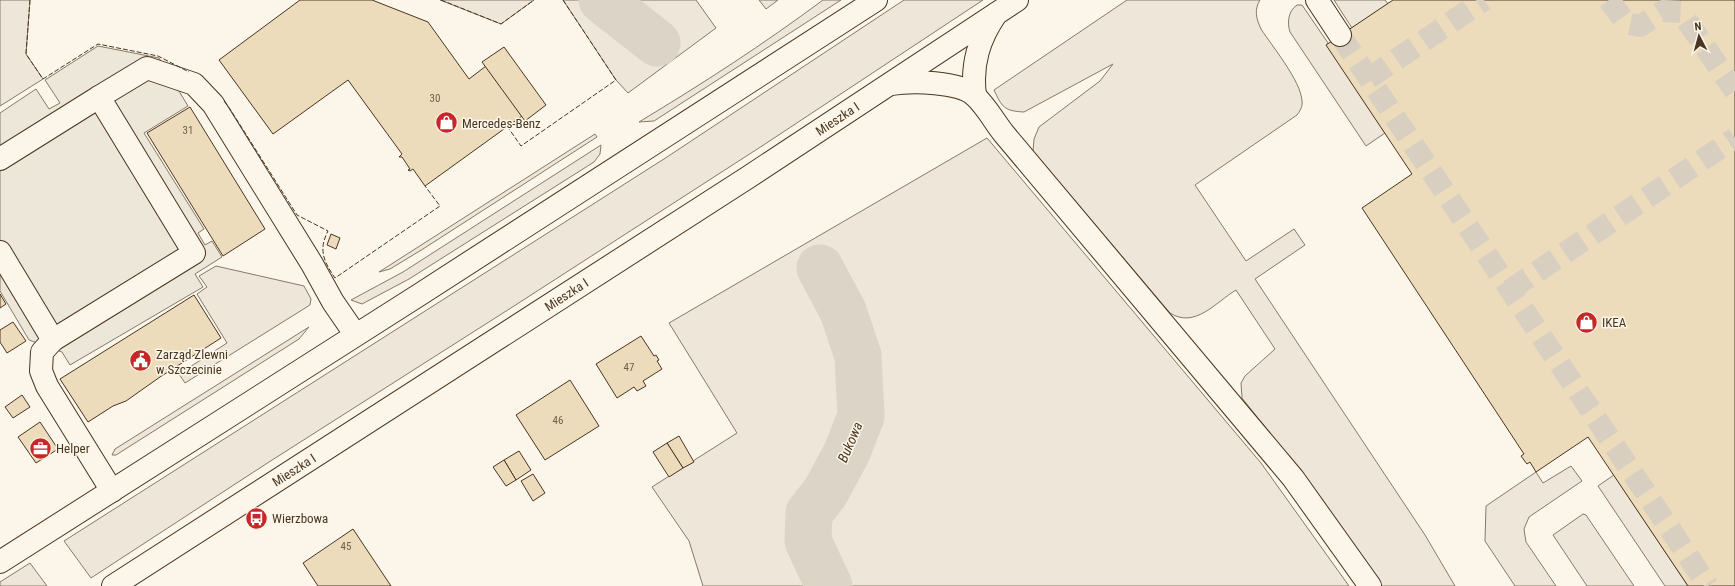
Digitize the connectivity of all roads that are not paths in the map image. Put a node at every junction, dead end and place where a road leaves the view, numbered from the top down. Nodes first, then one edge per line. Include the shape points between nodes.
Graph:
1 (876, 0) edge
2 (1017, 0) edge
3 (1317, 0) edge
4 (996, 14) junction
5 (1340, 35) tunnel mouth
6 (892, 84) junction
7 (975, 95) junction
8 (99, 97) junction
9 (0, 159) edge
10 (0, 252) edge
11 (355, 334) junction
12 (53, 340) junction
13 (112, 491) junction
14 (0, 562) edge
15 (113, 586) edge
16 (1370, 586) edge

1 - 11 main road
2 - 4 main road, Mieszka I
3 - 5 main road
4 - 6 main road, Mieszka I
4 - 7 main road via 976,54
6 - 7 main road via 935,83 959,88
6 - 15 main road, Mieszka I
7 - 16 main road via 1005,135 1293,478
8 - 9 main road
8 - 11 main road via 147,68 194,84 213,104
8 - 12 main road via 194,253
10 - 12 main road
11 - 13 main road
12 - 13 main road via 42,352 41,371 46,386
13 - 14 main road

